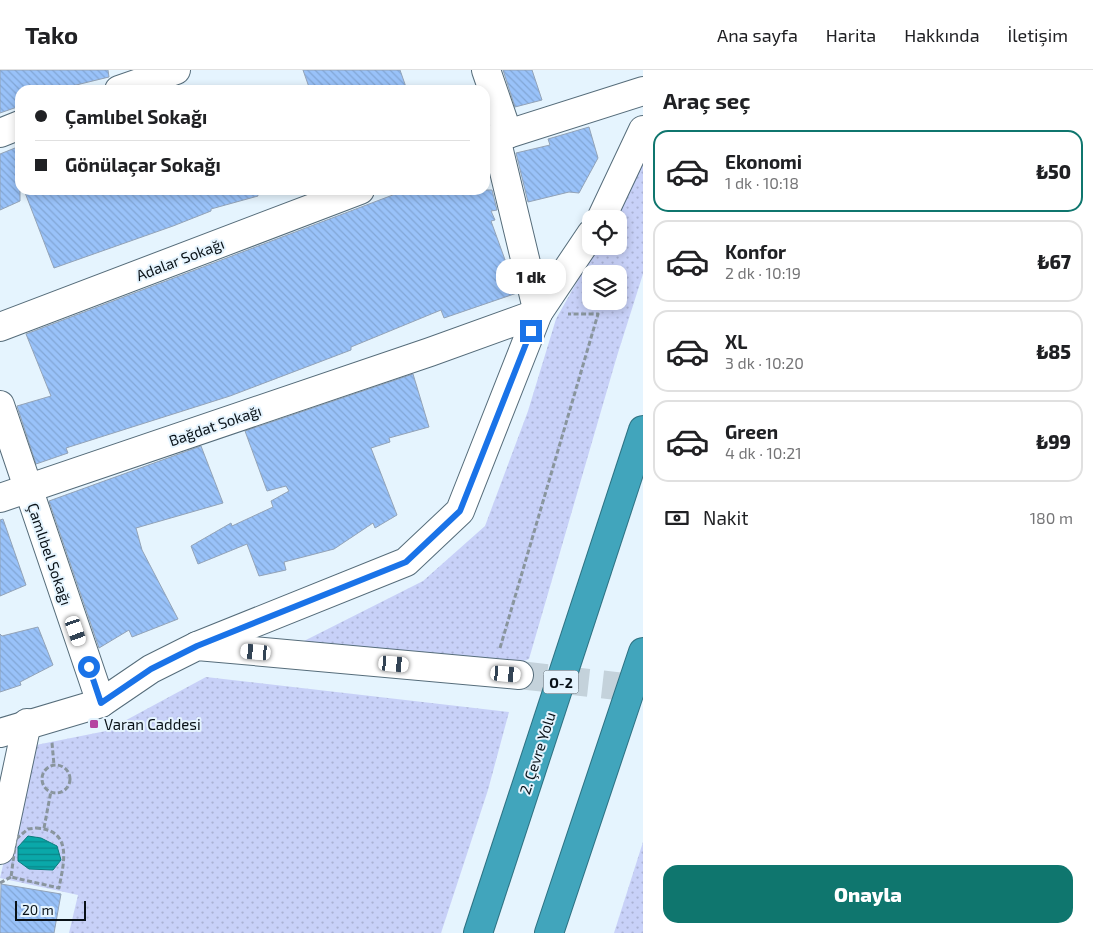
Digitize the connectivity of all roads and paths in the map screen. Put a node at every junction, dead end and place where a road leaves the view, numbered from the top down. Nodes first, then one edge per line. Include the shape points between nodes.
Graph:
1 (176, 70) edge
2 (486, 70) edge
3 (134, 85) edge
4 (488, 85) edge
5 (643, 91) edge
6 (490, 97) edge
7 (15, 128) edge
8 (643, 130) edge
9 (0, 133) edge
10 (496, 138) edge
11 (347, 195) edge
12 (605, 210) edge
13 (582, 247) edge
14 (538, 313) junction
15 (0, 327) edge
16 (0, 405) edge
17 (643, 430) edge
18 (27, 488) junction
19 (0, 498) edge
20 (197, 646) junction
21 (643, 652) edge
22 (492, 673) junction
23 (519, 675) tunnel mouth
24 (101, 703) junction
25 (27, 723) junction
26 (0, 733) edge
27 (52, 742) dead end
28 (608, 762) junction
29 (54, 765) junction
30 (51, 791) junction
31 (44, 828) junction
32 (10, 852) edge
33 (11, 877) junction
34 (0, 883) edge
35 (478, 933) edge
36 (550, 933) edge
37 (561, 933) edge

1 - 3 street
2 - 4 street
5 - 10 street
6 - 10 street
7 - 9 street
8 - 12 street
10 - 14 street
11 - 15 street, Adalar Sokağı
13 - 14 street
14 - 18 street, Bağdat Sokağı
14 - 20 street via 460,511 406,562
14 - 22 path via 598,314
16 - 18 street, Çamlıbel Sokağı
17 - 35 highway, 2. Çevre Yolu / O-2
18 - 19 street, Bağdat Sokağı
18 - 24 street, Çamlıbel Sokağı
20 - 22 street
20 - 24 street via 151,669
21 - 28 highway
22 - 23 street
24 - 25 street
25 - 26 street
25 - 32 street
27 - 29 path
28 - 36 highway
28 - 37 highway
29 - 30 path via 46,769 42,777 44,786
29 - 30 path via 66,769 70,781 60,792
30 - 31 path
31 - 32 path via 28,829
31 - 33 path via 57,834 64,845 59,888
32 - 33 path
33 - 34 path

